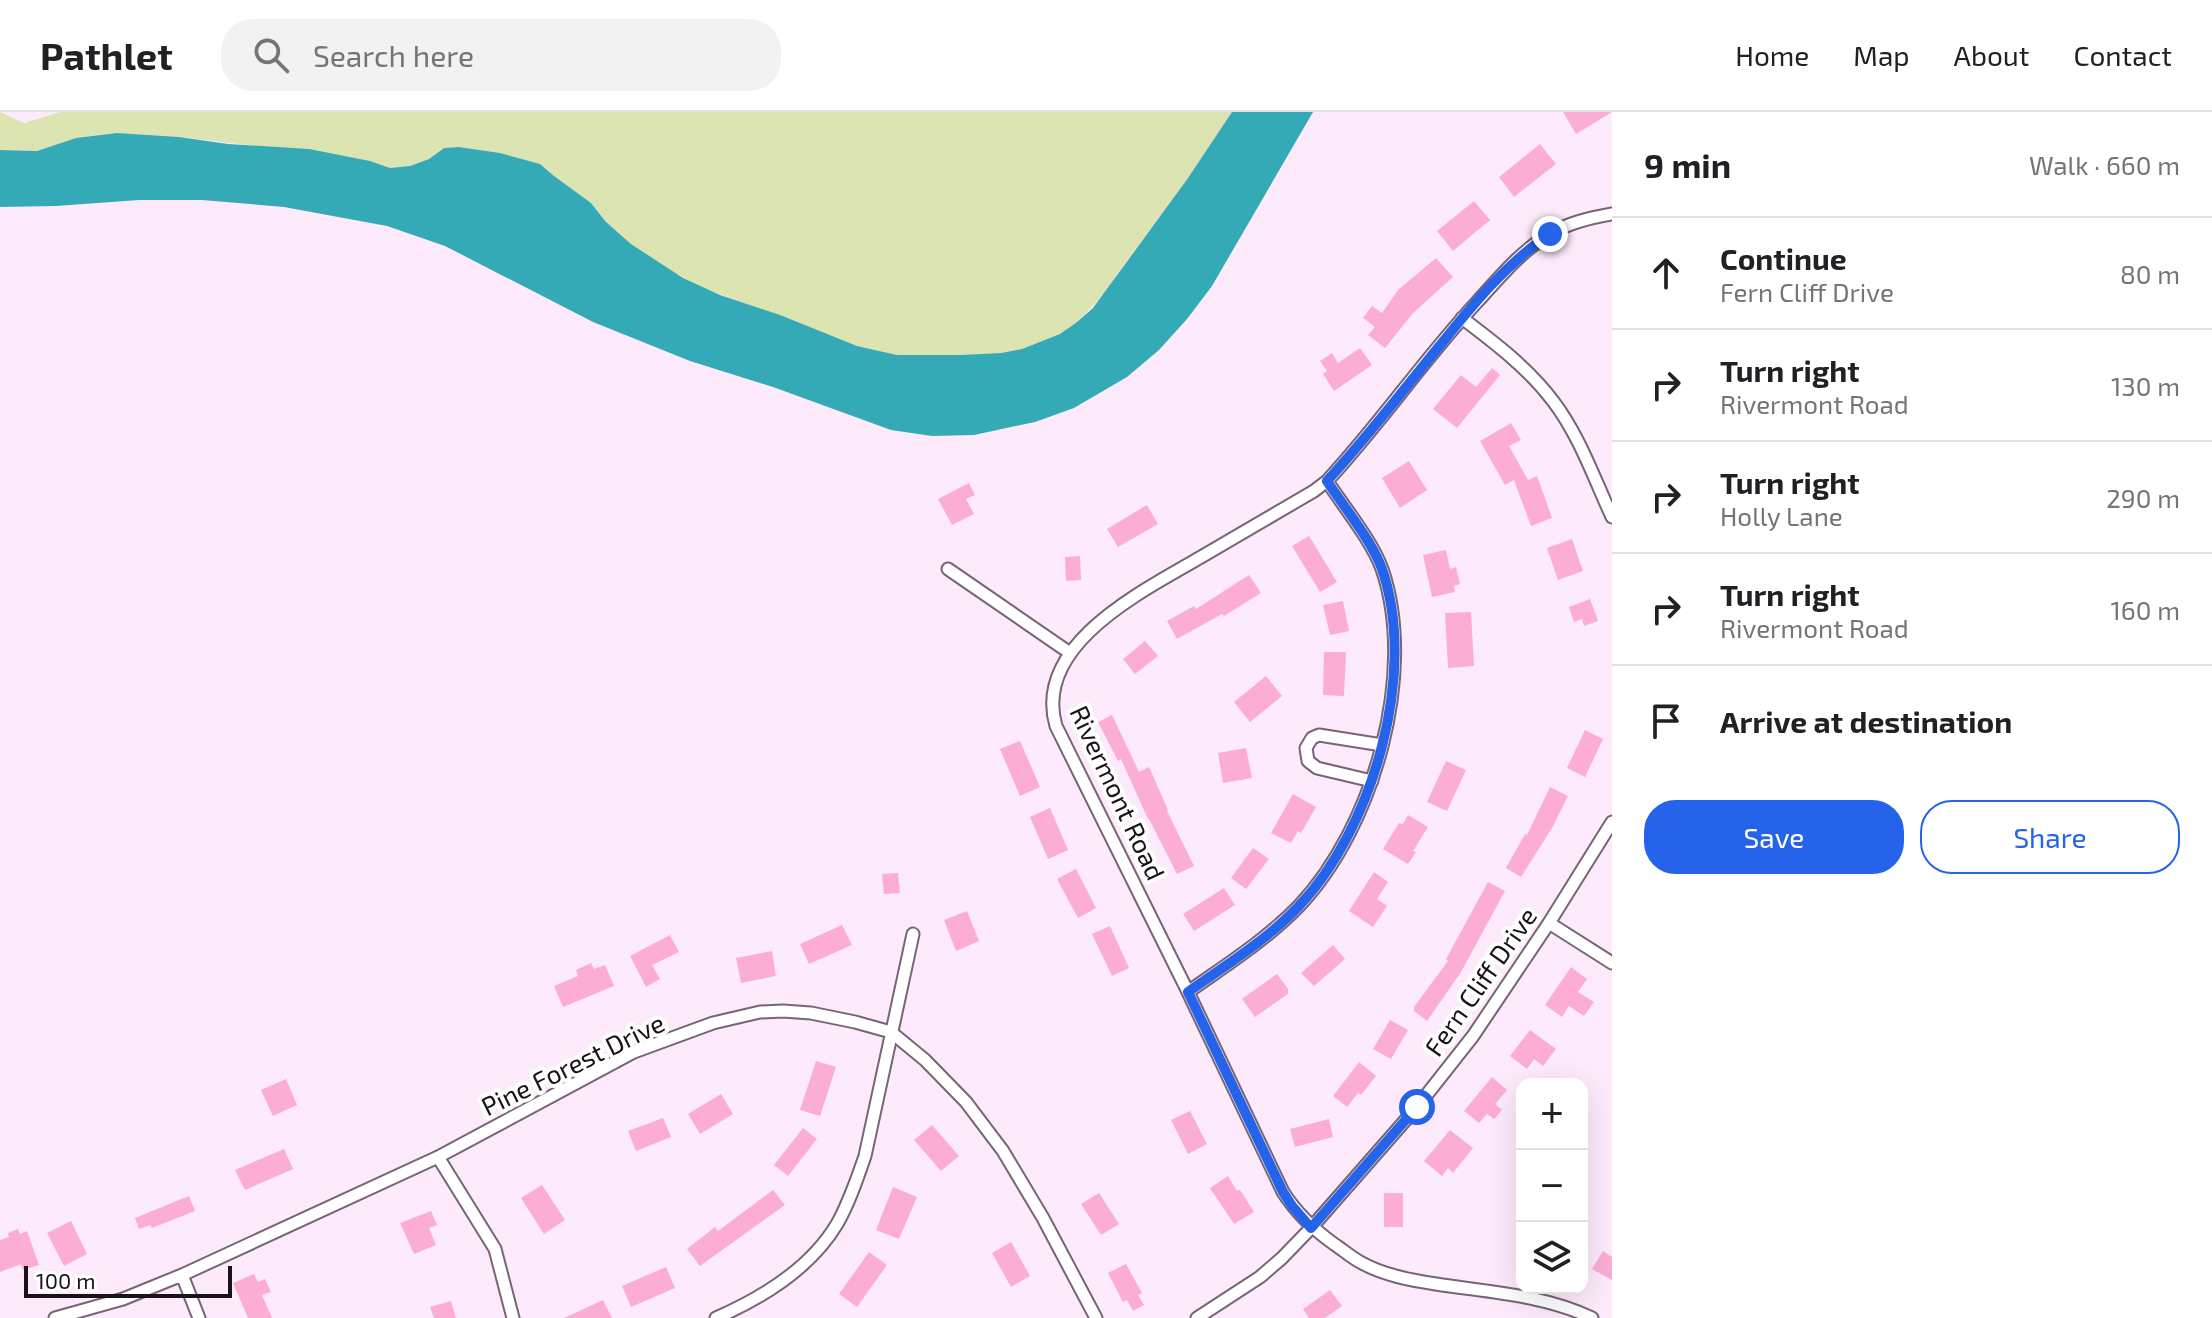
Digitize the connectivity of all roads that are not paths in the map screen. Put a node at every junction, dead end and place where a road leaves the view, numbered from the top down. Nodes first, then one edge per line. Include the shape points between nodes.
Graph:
1 (1612, 214) edge
2 (1462, 318) junction
3 (1327, 481) junction
4 (1612, 517) edge
5 (948, 569) dead end
6 (1070, 653) junction
7 (1382, 745) junction
8 (1372, 781) junction
9 (1612, 822) edge
10 (1549, 923) junction
11 (913, 934) dead end
12 (1612, 963) edge
13 (1188, 992) junction
14 (891, 1032) junction
15 (438, 1157) junction
16 (1311, 1228) junction
17 (182, 1275) junction
18 (55, 1318) edge
19 (199, 1318) edge
20 (513, 1318) edge
21 (716, 1318) edge
22 (1096, 1318) edge
23 (1197, 1318) edge
24 (1592, 1318) edge

1 - 2 street, Rivermont Road via 1550,234 1513,263
2 - 3 street, Rivermont Road
2 - 4 street via 1517,362 1555,403
3 - 6 street, Rivermont Road via 1117,607
3 - 7 street via 1374,553 1390,601 1394,659
5 - 6 street
6 - 13 street, Rivermont Road via 1057,682 1052,715
7 - 8 street
7 - 8 street via 1319,735 1306,748 1308,761 1317,768
8 - 13 street via 1331,863 1300,905
9 - 10 street, Fern Cliff Drive
10 - 12 street
10 - 16 street, Fern Cliff Drive via 1445,1073
11 - 14 street
13 - 16 street, Rivermont Road via 1283,1192
14 - 15 street, Pine Forest Drive via 783,1011 713,1023 634,1052
14 - 21 street via 865,1156 837,1223 779,1284
14 - 22 street, Pine Forest Drive via 925,1060 985,1125 1024,1184
15 - 17 street, Pine Forest Drive
15 - 20 street via 495,1249
16 - 23 street, Fern Cliff Drive via 1260,1277
16 - 24 street, Rivermont Road via 1360,1262 1396,1276 1551,1303
17 - 18 street, Pine Forest Drive
17 - 19 street

